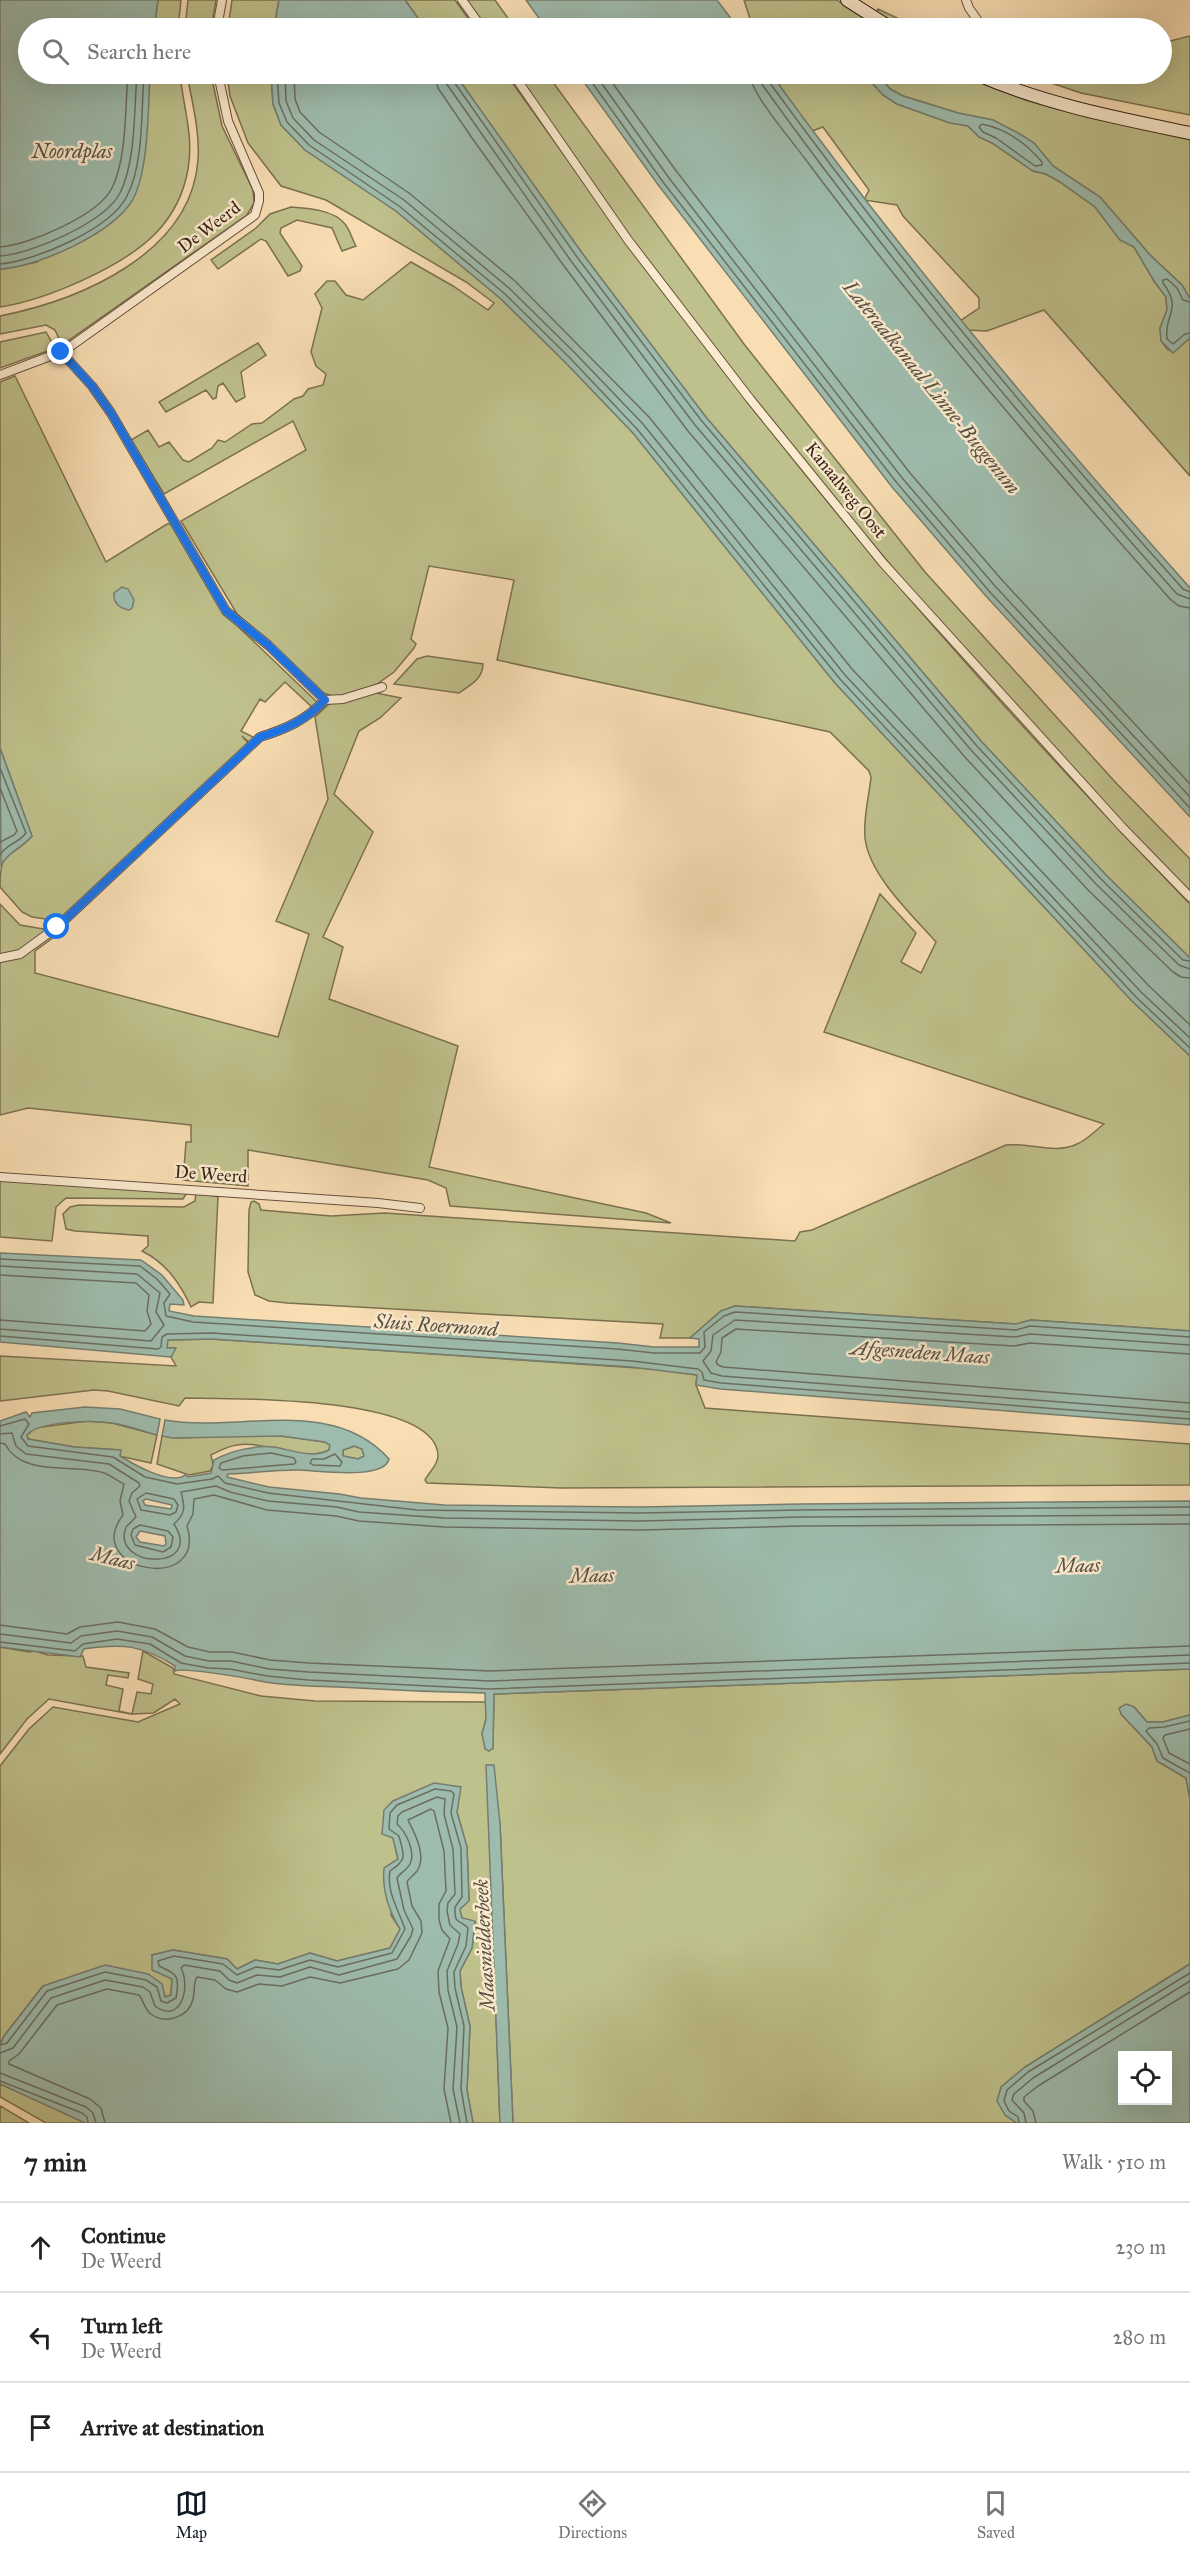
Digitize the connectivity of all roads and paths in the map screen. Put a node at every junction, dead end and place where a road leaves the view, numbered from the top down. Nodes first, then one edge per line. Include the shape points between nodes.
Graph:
1 (222, 0) edge
2 (462, 0) edge
3 (847, 0) edge
4 (966, 0) edge
5 (219, 18) edge
6 (475, 18) edge
7 (875, 18) edge
8 (977, 18) edge
9 (220, 84) edge
10 (520, 84) edge
11 (1004, 84) edge
12 (1190, 133) edge
13 (61, 352) junction
14 (0, 375) edge
15 (382, 687) dead end
16 (325, 700) junction
17 (1190, 897) edge
18 (0, 958) edge
19 (0, 1176) edge
20 (420, 1208) dead end

1 - 5 street
2 - 6 street
3 - 7 main road
4 - 8 street
9 - 13 street, De Weerd via 228,121 259,193 255,215
10 - 17 street, Kanaalweg Oost via 628,240 750,399 883,562
11 - 12 main road via 1080,109
13 - 14 street, De Weerd
13 - 16 street via 111,413 226,611
15 - 16 street via 343,699
16 - 18 street via 311,714 284,730 260,737 57,927 20,954
19 - 20 street, De Weerd

